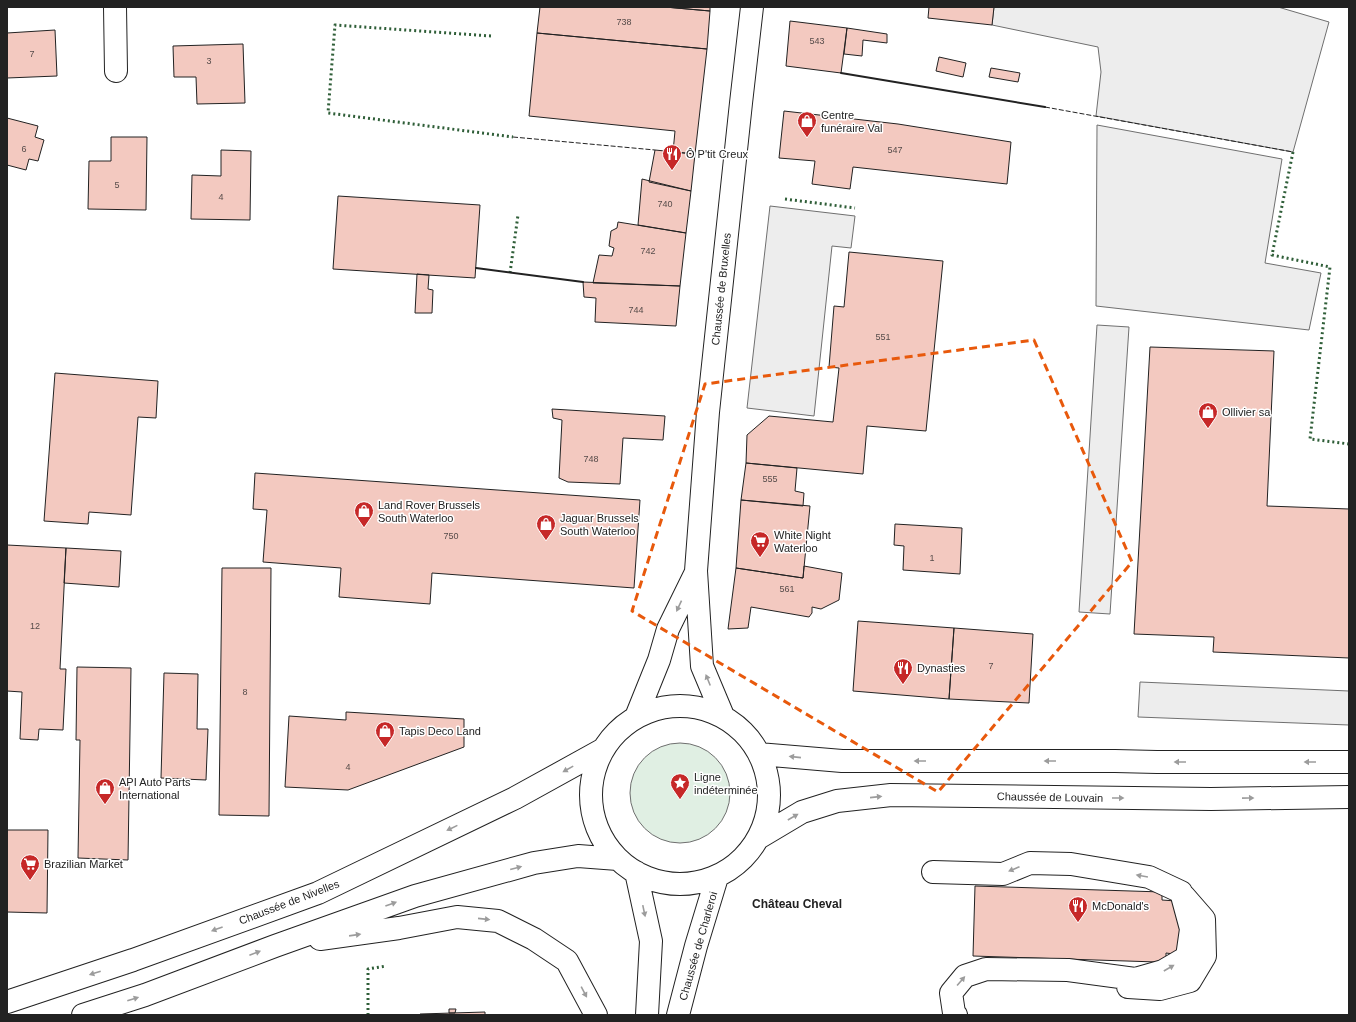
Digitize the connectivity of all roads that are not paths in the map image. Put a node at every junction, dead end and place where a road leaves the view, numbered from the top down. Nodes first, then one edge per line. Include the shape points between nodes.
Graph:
1 (115, 7) edge
2 (752, 7) edge
3 (116, 71) dead end
4 (696, 571) junction
5 (723, 716) junction
6 (636, 717) junction
7 (602, 750) junction
8 (760, 754) junction
9 (1349, 762) edge
10 (1349, 797) edge
11 (760, 837) junction
12 (618, 859) junction
13 (636, 872) junction
14 (933, 872) dead end
15 (717, 877) junction
16 (275, 946) junction
17 (7, 1002) edge
18 (83, 1015) edge
19 (596, 1015) edge
20 (647, 1015) edge
21 (678, 1015) edge
22 (956, 1015) edge

1 - 3 main road
2 - 4 main road, Chaussée de Bruxelles via 708,412
5 -> 4 main road via 702,666
4 -> 6 main road via 668,629 659,660
5 - 6 main road via 694,707 664,707
5 - 8 main road via 744,732
6 - 7 main road via 613,736
7 - 12 main road via 591,787 593,813 602,838
7 -> 17 main road, Chaussée de Nivelles via 515,798 318,893 133,960
9 -> 8 main road via 842,761
8 - 11 main road via 769,781 769,810
11 -> 10 main road, Chaussée de Louvain via 802,812 837,801 891,795 1211,799
11 - 15 main road via 742,860
12 - 13 main road
16 -> 12 main road via 415,896 534,863 578,856
13 - 15 main road via 662,883 690,884
13 -> 20 main road via 651,941
22 -> 14 main road via 951,993 965,976 986,968 1068,970 1135,979 1164,971 1186,957 1190,930 1181,892 1149,878 1071,864 1030,863 1003,874
15 - 21 main road, Chaussée de Charleroi
18 -> 16 main road via 145,995
16 -> 19 main road via 457,917 498,921 534,939 568,961

